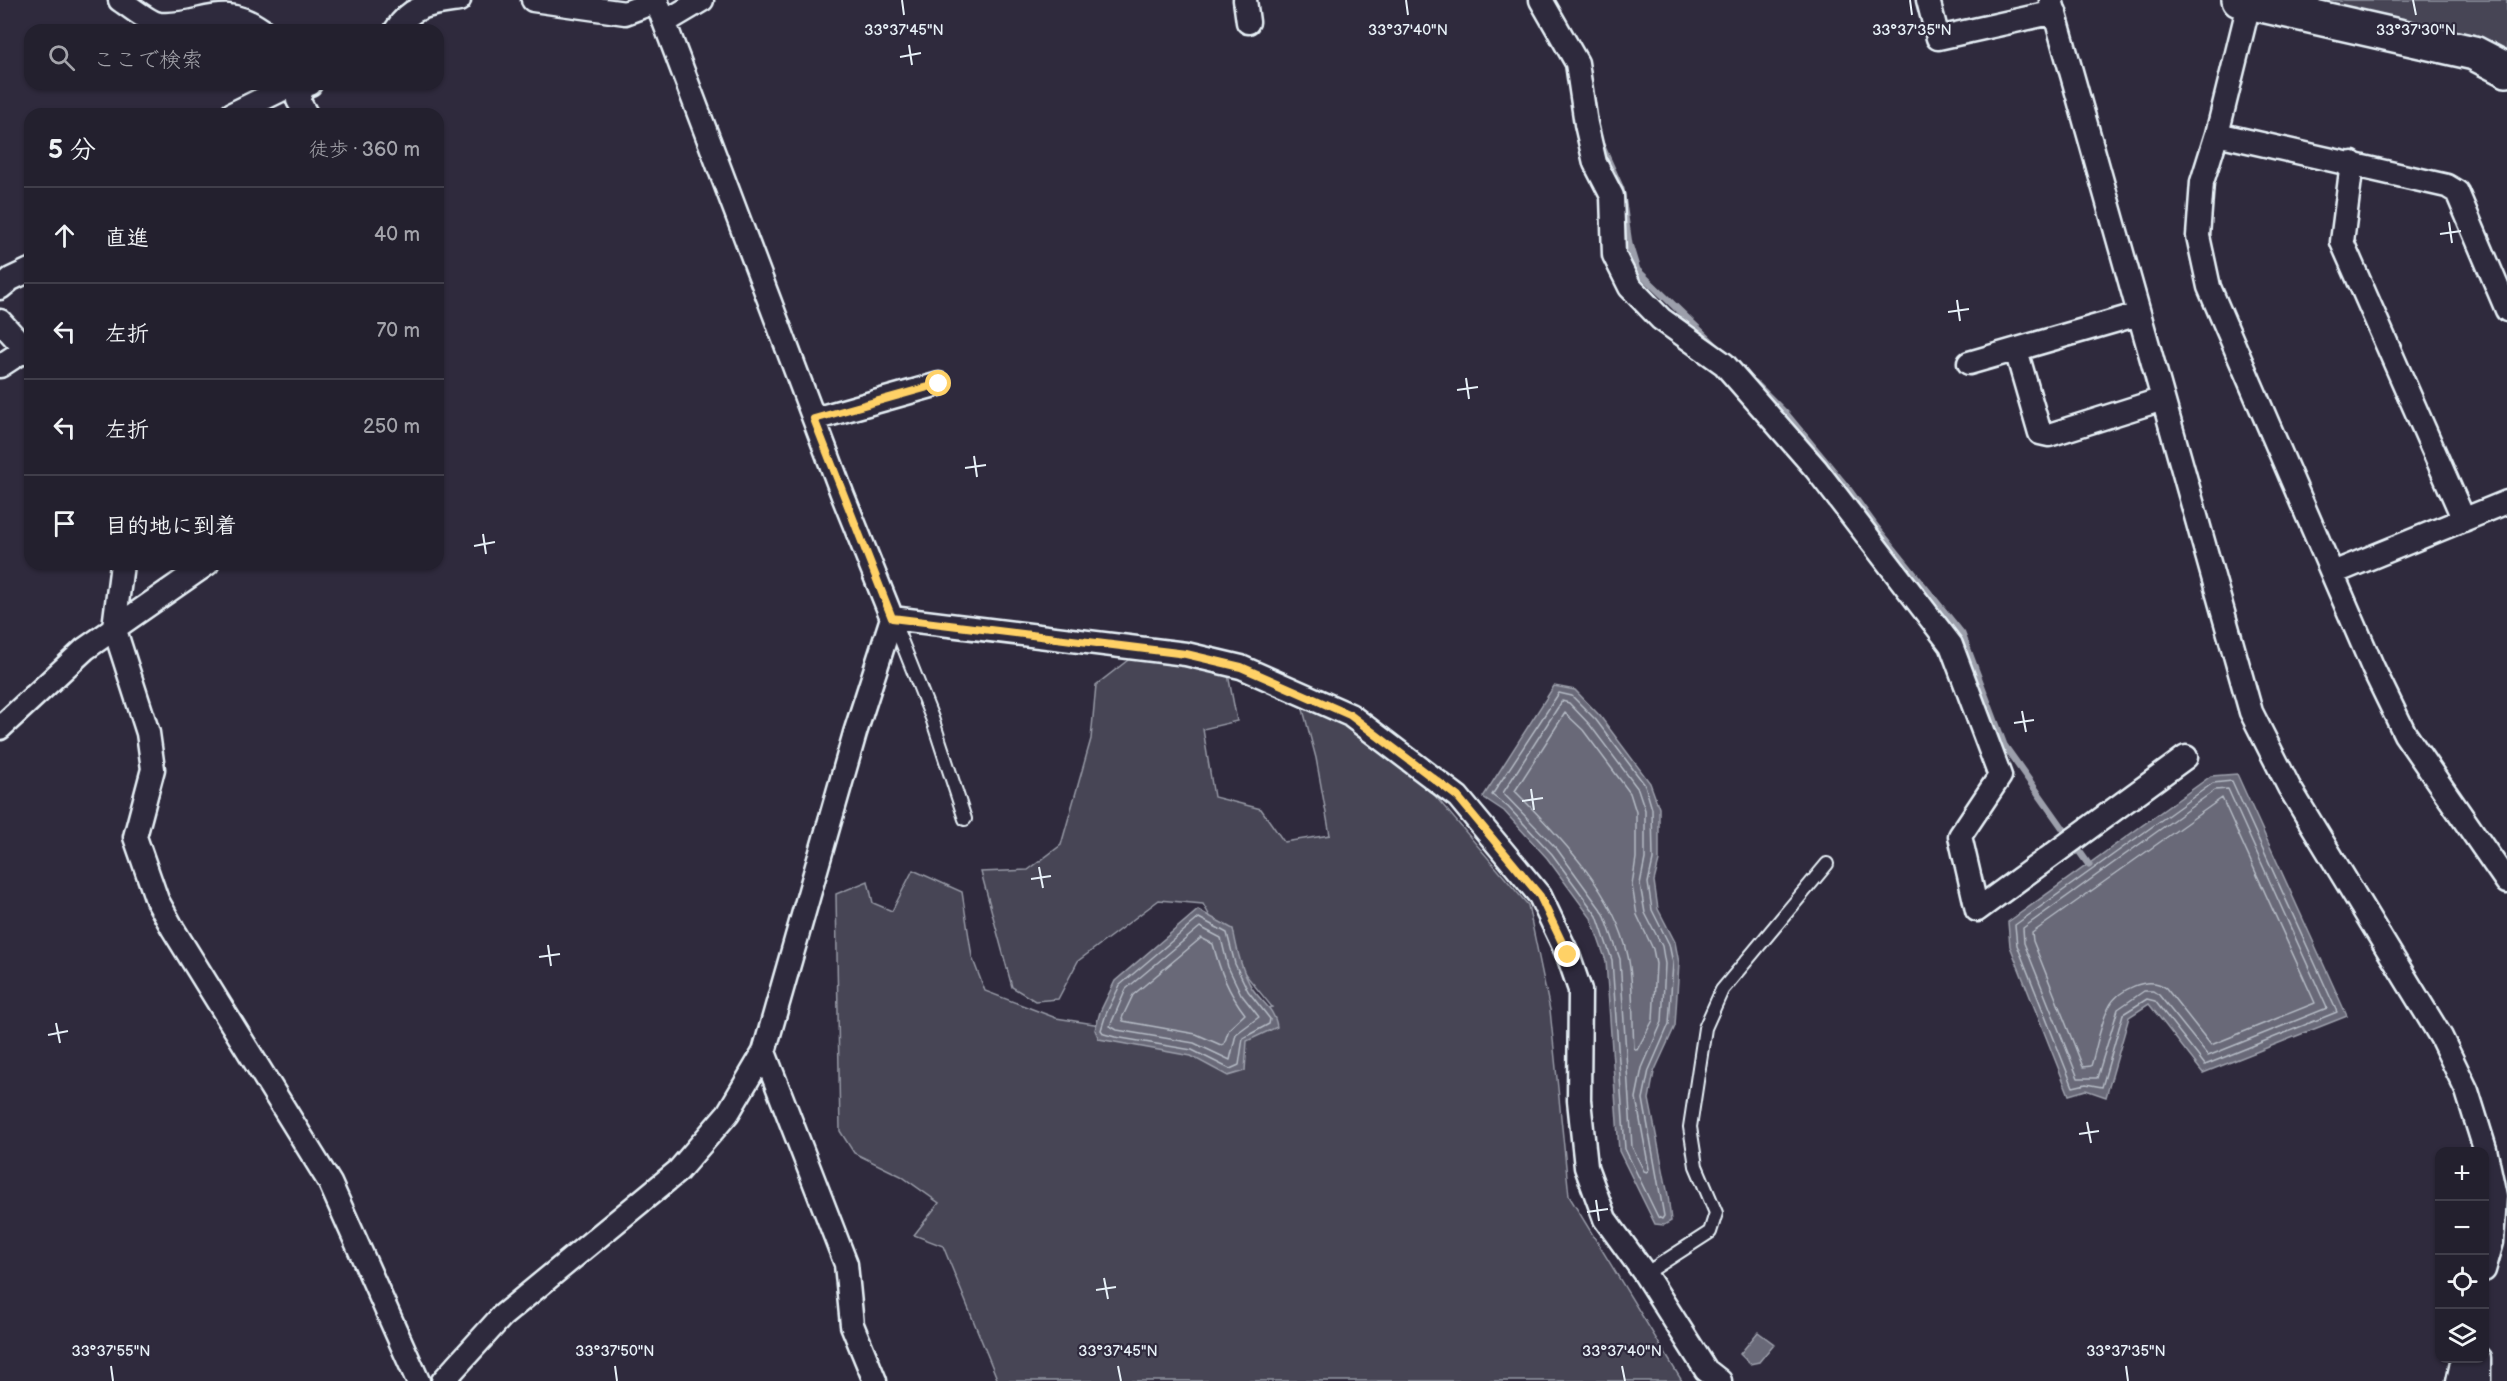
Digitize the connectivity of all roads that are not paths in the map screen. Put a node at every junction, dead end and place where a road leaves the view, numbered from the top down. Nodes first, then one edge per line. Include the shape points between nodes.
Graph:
1 (120, 0) edge
2 (459, 0) edge
3 (533, 0) edge
4 (702, 0) edge
5 (1541, 0) edge
6 (1928, 0) edge
7 (657, 1) edge
8 (2244, 2) edge
9 (212, 5) edge
10 (2053, 6) edge
11 (665, 22) junction
12 (255, 24) edge
13 (400, 24) edge
14 (2507, 70) edge
15 (280, 90) edge
16 (302, 90) edge
17 (244, 108) edge
18 (303, 108) edge
19 (2217, 134) junction
20 (2352, 163) junction
21 (24, 273) edge
22 (0, 288) edge
23 (2507, 310) edge
24 (2139, 314) junction
25 (0, 321) edge
26 (24, 348) edge
27 (2016, 350) junction
28 (24, 354) edge
29 (1969, 363) dead end
30 (0, 366) edge
31 (939, 384) dead end
32 (2163, 399) junction
33 (814, 419) junction
34 (2507, 502) edge
35 (2464, 520) junction
36 (121, 570) edge
37 (198, 570) edge
38 (2333, 573) junction
39 (892, 618) junction
40 (114, 627) junction
41 (0, 728) edge
42 (2186, 757) dead end
43 (965, 819) dead end
44 (2500, 858) edge
45 (1827, 864) dead end
46 (2507, 882) edge
47 (764, 1052) junction
48 (2488, 1255) edge
49 (1645, 1274) junction
50 (2462, 1363) edge
51 (2479, 1363) edge
52 (418, 1381) edge
53 (443, 1381) edge
54 (875, 1381) edge
55 (1720, 1381) edge
56 (2458, 1381) edge
57 (2479, 1381) edge

1 - 9 street via 157,24 184,22
2 - 13 street via 428,5 403,18
3 - 7 street via 625,14
4 - 11 street
5 - 42 street via 1577,63 1595,163 1612,196 1614,255 1630,287 1661,319 1724,364 1816,469 1951,645 2000,776 1960,836 1977,910
6 - 10 street via 1938,38
7 - 11 street
8 - 14 street via 2474,53
8 - 19 street
9 - 12 street via 243,13
10 - 24 street
11 - 33 street
15 - 17 street
16 - 18 street via 298,100
19 - 20 street
19 - 38 street via 2202,182 2198,236 2209,287
20 - 23 street via 2457,192
20 - 35 street via 2342,242
21 - 22 street
24 - 27 street
24 - 32 street
25 - 26 street
27 - 29 street
27 - 32 street via 2040,433 2049,435
28 - 30 street
31 - 33 street
32 - 48 street via 2251,712 2289,787 2441,1037 2467,1092 2495,1196
33 - 39 street
34 - 35 street
35 - 38 street
36 - 40 street
37 - 40 street
38 - 44 street via 2405,734
39 - 43 lane via 932,718
39 - 47 street
39 - 49 street via 1186,654 1241,667 1350,715 1458,797 1540,896 1568,955 1580,990 1579,1100 1586,1167 1605,1219
40 - 41 street
40 - 52 street via 148,733 153,770 135,837 157,900 330,1183
44 - 46 street
45 - 49 lane via 1722,990 1705,1028 1690,1126 1696,1166 1716,1213 1710,1232
47 - 53 street via 728,1113 678,1171 502,1316
47 - 54 street via 846,1264 852,1325
49 - 55 street via 1706,1370
50 - 56 street
51 - 57 street

